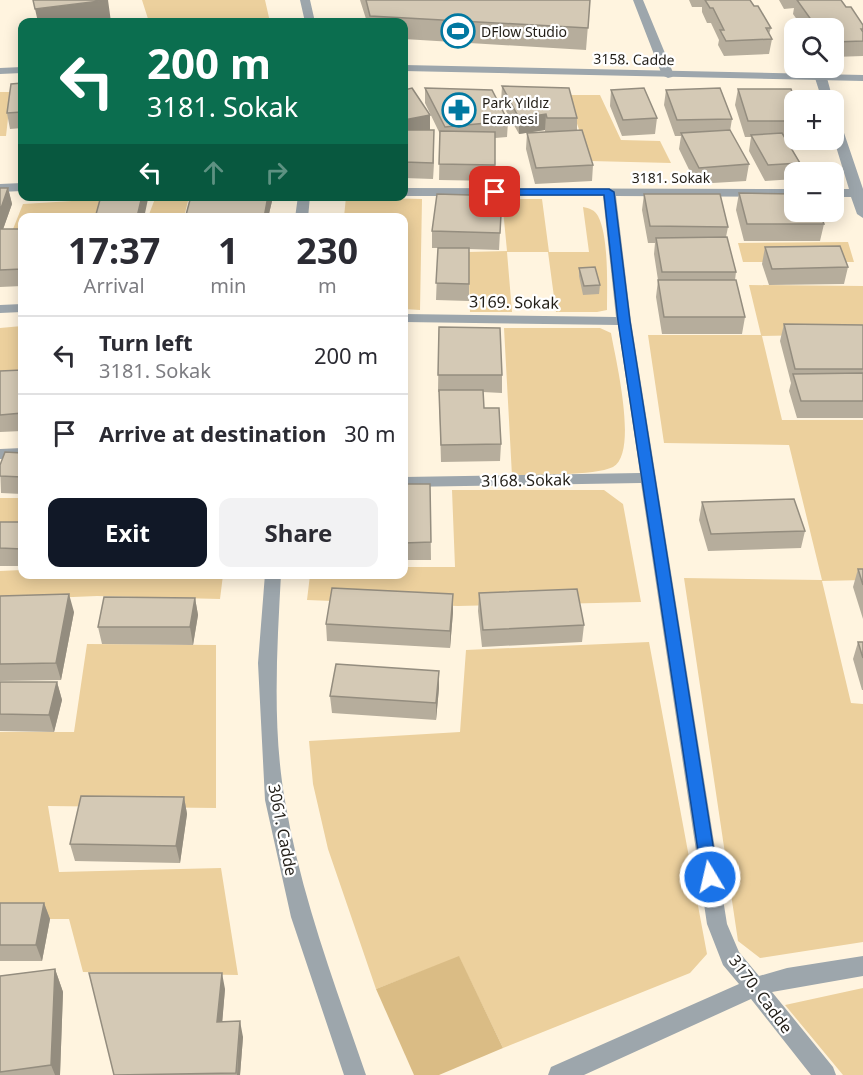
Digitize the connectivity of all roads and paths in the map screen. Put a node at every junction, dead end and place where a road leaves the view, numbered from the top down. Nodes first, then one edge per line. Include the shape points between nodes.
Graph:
1 (305, 0) edge
2 (638, 0) edge
3 (309, 18) edge
4 (408, 69) edge
5 (18, 70) edge
6 (0, 71) edge
7 (668, 75) junction
8 (784, 77) edge
9 (821, 78) edge
10 (844, 78) edge
11 (863, 78) edge
12 (825, 90) edge
13 (844, 149) edge
14 (18, 187) edge
15 (0, 188) edge
16 (408, 192) edge
17 (609, 192) junction
18 (784, 193) edge
19 (844, 193) edge
20 (860, 193) edge
21 (863, 214) edge
22 (18, 308) edge
23 (0, 309) edge
24 (408, 318) edge
25 (624, 321) junction
26 (18, 453) edge
27 (0, 454) edge
28 (648, 478) junction
29 (408, 482) edge
30 (273, 579) edge
31 (863, 966) edge
32 (753, 988) junction
33 (355, 1075) edge
34 (559, 1075) edge
35 (825, 1075) edge

1 - 3 street
2 - 7 street
4 - 7 street, 3158. Cadde
5 - 6 street
7 - 8 street, 3158. Cadde
9 - 12 street
10 - 11 street, 3158. Cadde
13 - 20 street
14 - 15 street
16 - 17 street, 3181. Sokak
17 - 18 street, 3181. Sokak
17 - 25 street, 3170. Cadde
19 - 20 street
20 - 21 street
22 - 23 street
24 - 25 street, 3169. Sokak
25 - 28 street, 3170. Cadde
26 - 27 street
28 - 29 street, 3168. Sokak
28 - 32 street, 3170. Cadde via 717,924 731,958
30 - 33 street, 3061. Cadde via 267,663 275,800 301,917
31 - 32 street via 787,978
32 - 34 street
32 - 35 street, 3170. Cadde

